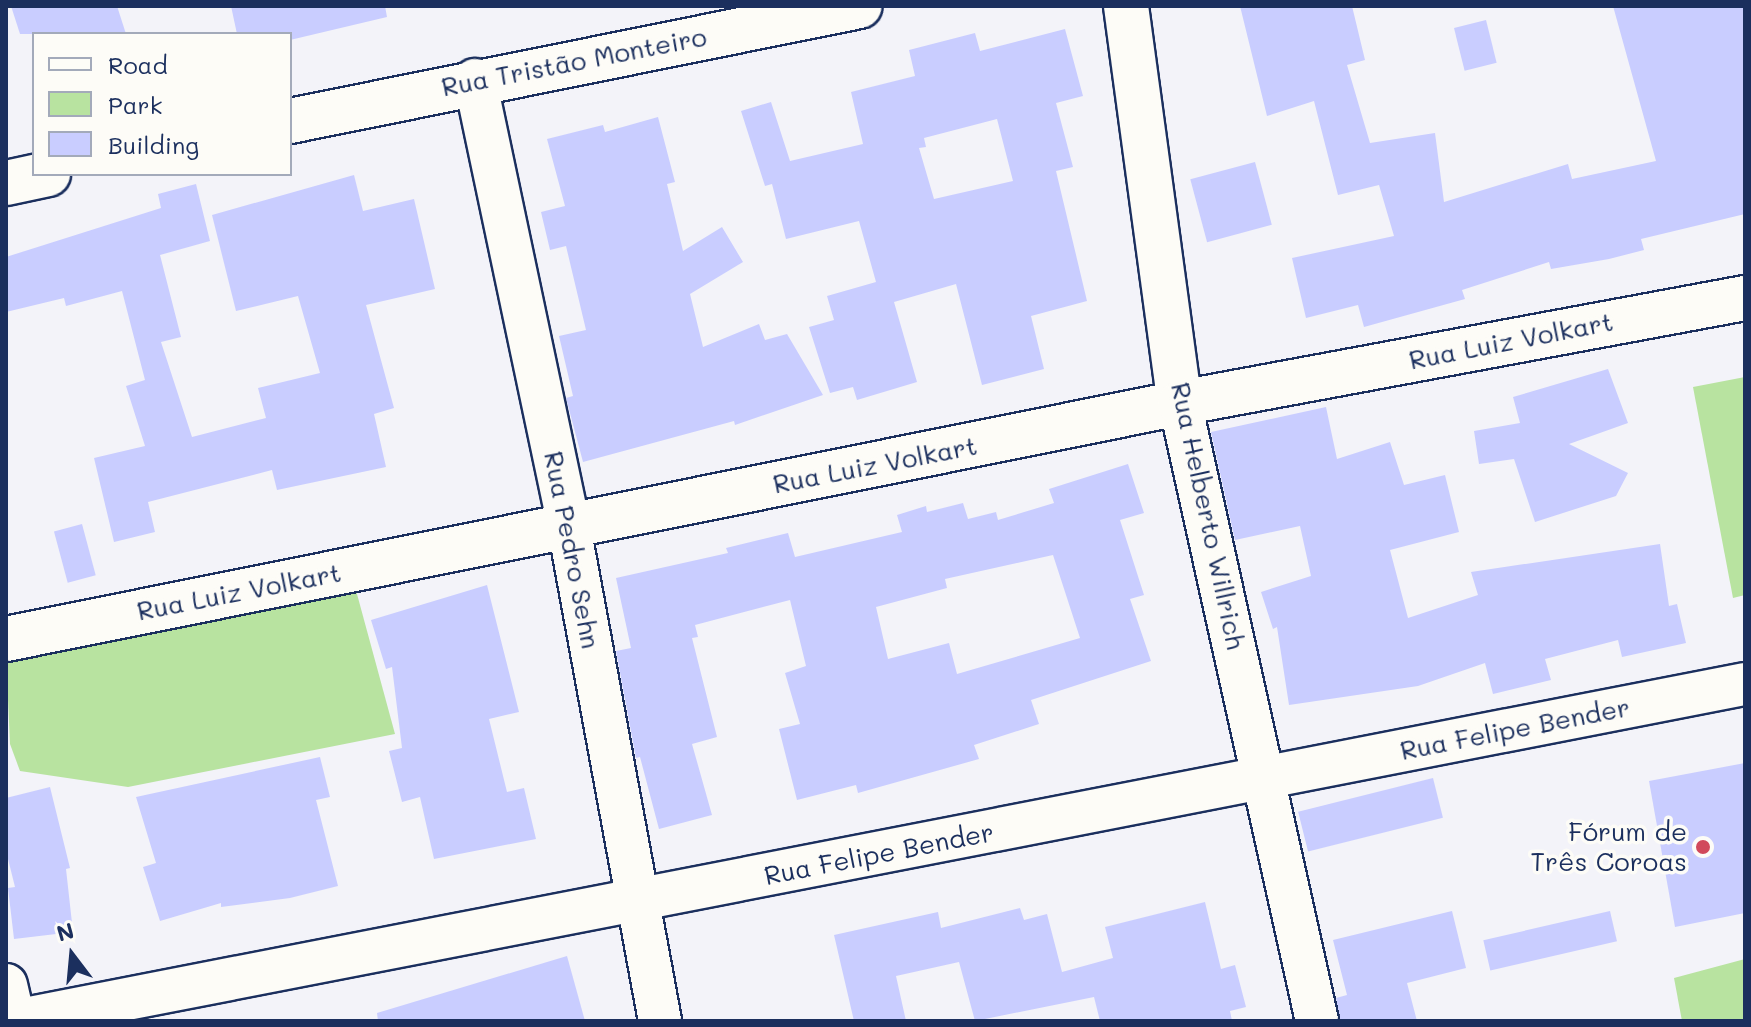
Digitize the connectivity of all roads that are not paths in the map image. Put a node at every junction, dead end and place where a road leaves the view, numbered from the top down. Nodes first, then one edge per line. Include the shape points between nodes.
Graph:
1 (860, 6) edge
2 (1126, 6) edge
3 (475, 80) junction
4 (292, 121) edge
5 (39, 176) edge
6 (6, 183) edge
7 (1745, 298) edge
8 (1180, 403) junction
9 (569, 527) junction
10 (6, 639) edge
11 (1745, 684) edge
12 (1267, 777) junction
13 (638, 901) junction
14 (6, 985) edge
15 (14, 1021) edge
16 (660, 1021) edge
17 (1317, 1021) edge

1 - 3 street, Rua Tristão Monteiro
2 - 8 street, Rua Helberto Willrich
3 - 4 street, Rua Tristão Monteiro
3 - 9 street, Rua Pedro Sehn
5 - 6 street
7 - 8 street, Rua Luiz Volkart
8 - 9 street, Rua Luiz Volkart
8 - 12 street, Rua Helberto Willrich
9 - 10 street, Rua Luiz Volkart
9 - 13 street, Rua Pedro Sehn
11 - 12 street, Rua Felipe Bender
12 - 13 street, Rua Felipe Bender
12 - 17 street, Rua Helberto Willrich
13 - 15 street, Rua Felipe Bender
13 - 16 street, Rua Pedro Sehn
14 - 15 street

